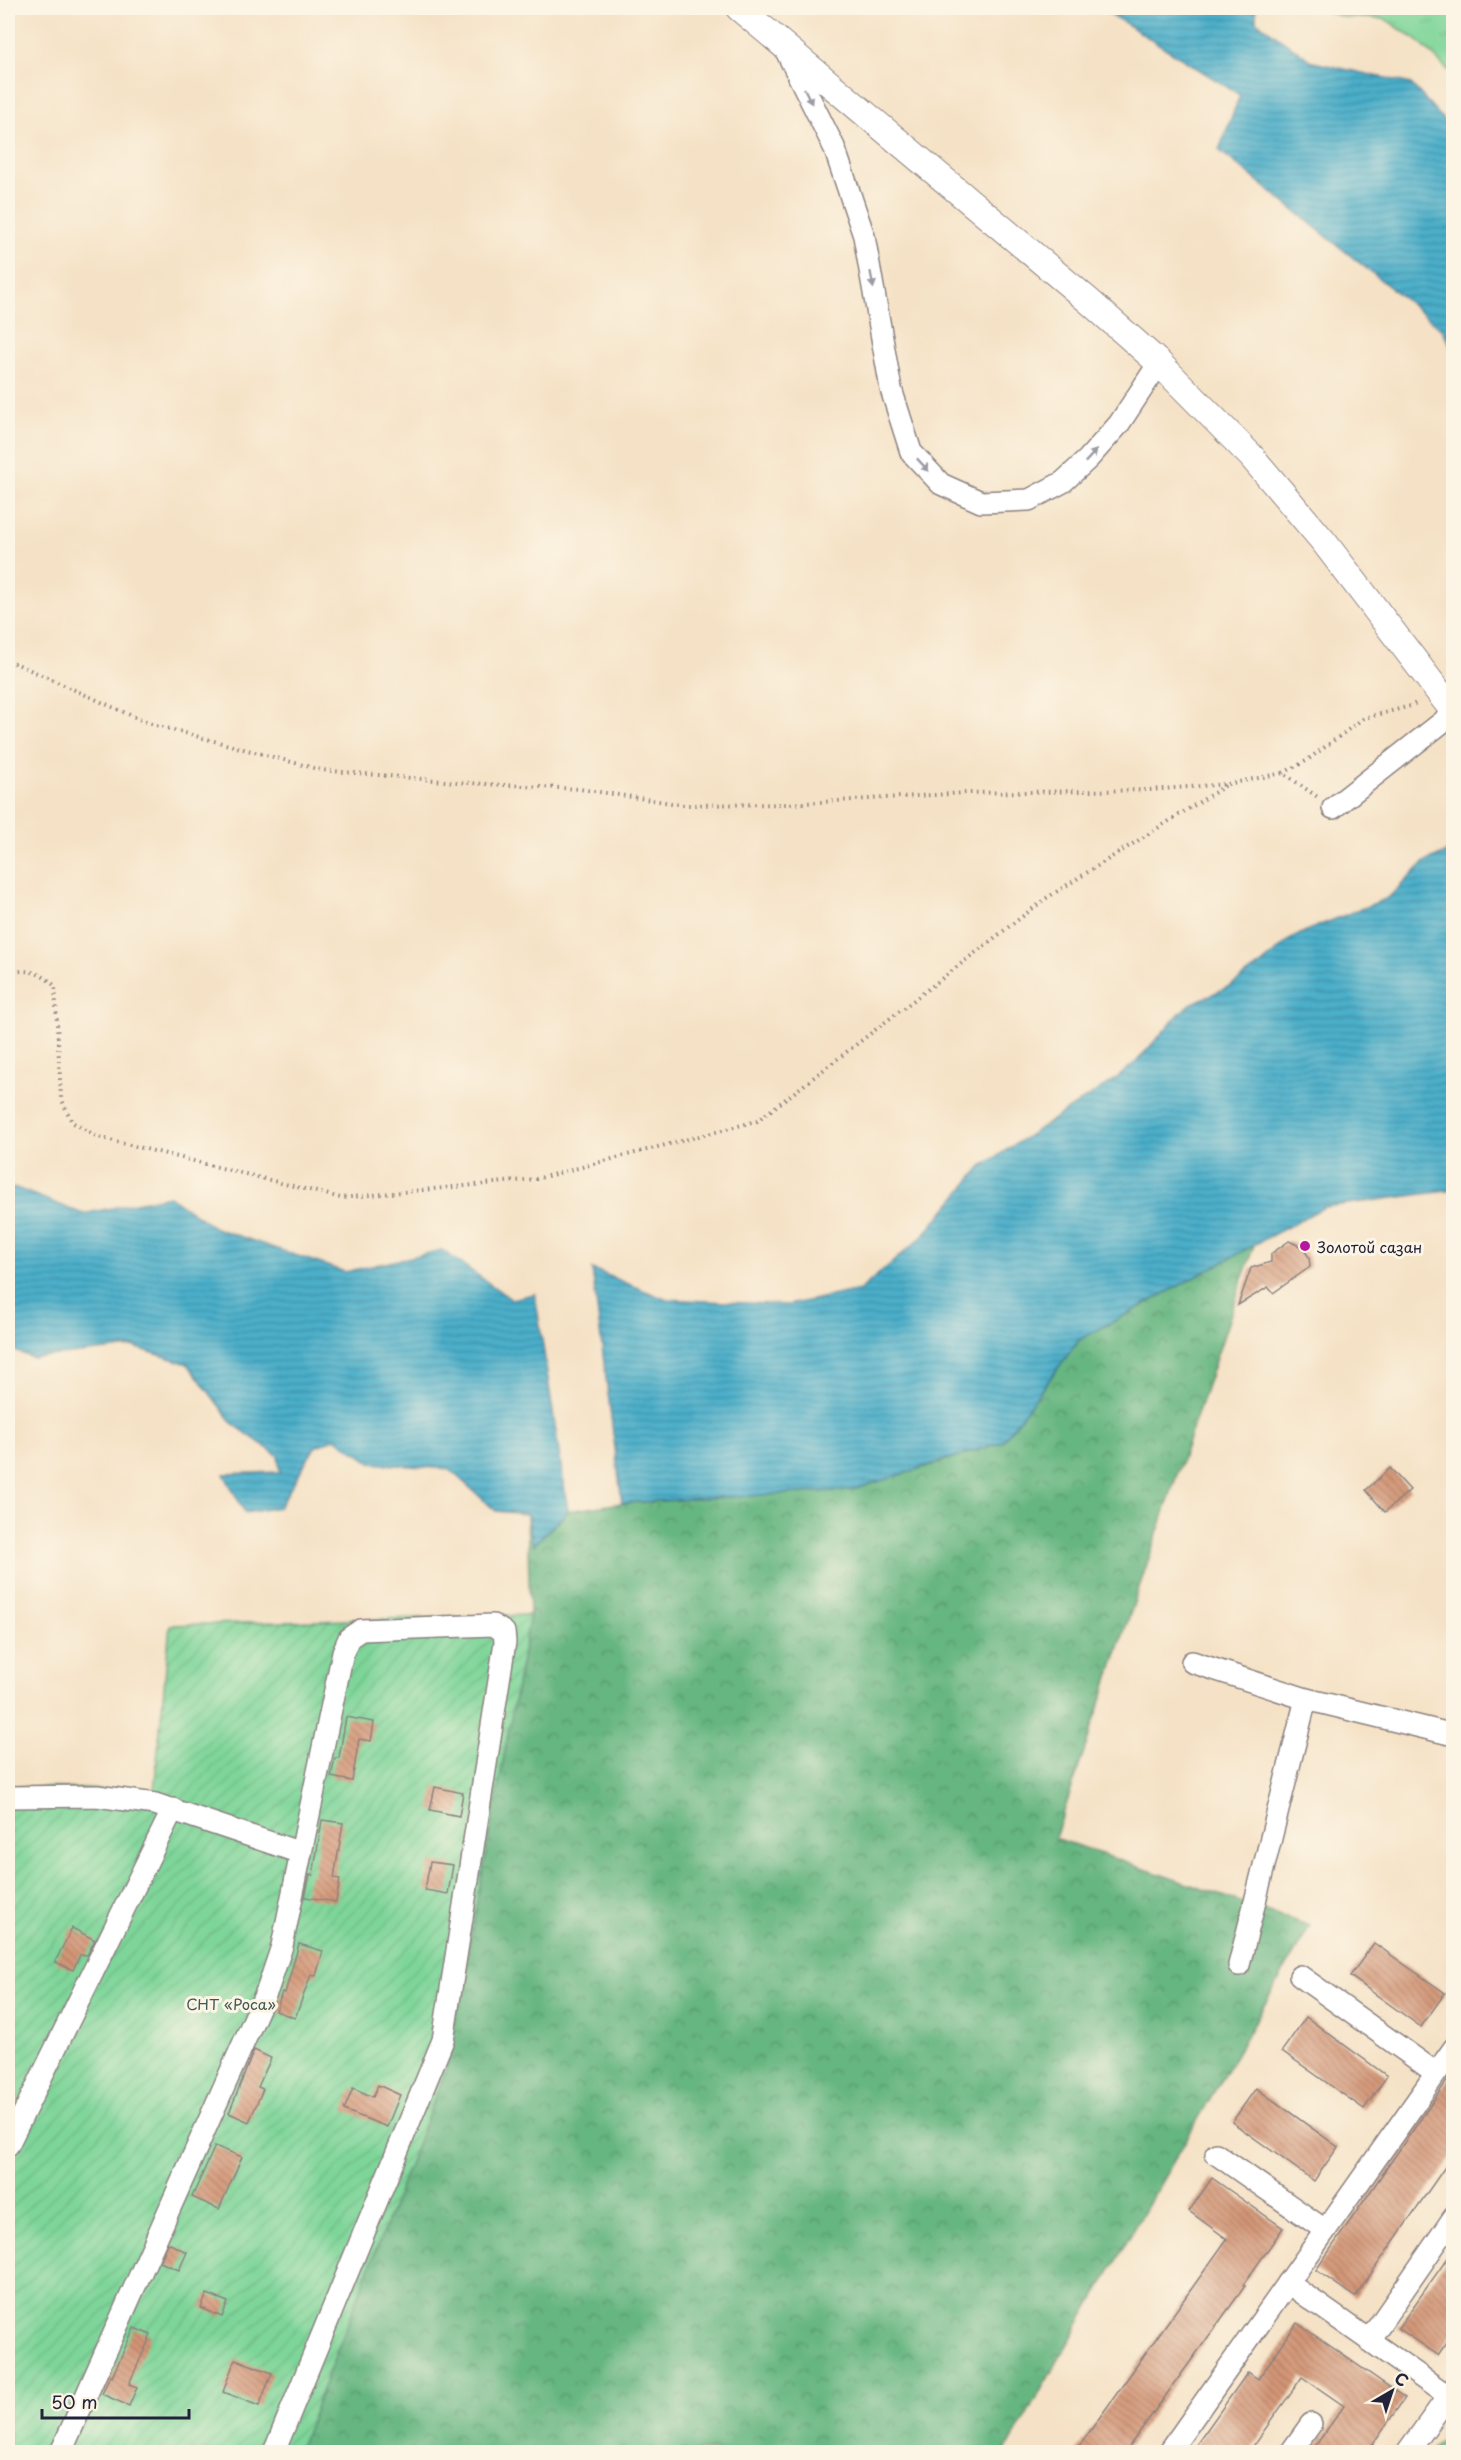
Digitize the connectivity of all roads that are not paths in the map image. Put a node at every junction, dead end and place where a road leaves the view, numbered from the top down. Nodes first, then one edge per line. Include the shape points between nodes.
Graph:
1 (739, 8) edge
2 (783, 44) junction
3 (1159, 363) junction
4 (1454, 713) edge
5 (1333, 808) road end
6 (1192, 1662) dead end
7 (1306, 1699) junction
8 (1454, 1735) edge
9 (8, 1797) edge
10 (173, 1809) junction
11 (301, 1853) junction
12 (1239, 1965) dead end
13 (1300, 1976) dead end
14 (1454, 2048) edge
15 (1436, 2073) junction
16 (8, 2145) edge
17 (1216, 2154) dead end
18 (1454, 2217) edge
19 (1325, 2230) junction
20 (1288, 2283) junction
21 (1369, 2340) junction
22 (1451, 2392) edge
23 (1311, 2424) dead end
24 (61, 2452) edge
25 (274, 2452) edge
26 (1169, 2452) edge
27 (1291, 2452) edge
28 (1408, 2452) edge

1 - 2 main road
2 - 3 main road
2 -> 3 street via 834,147 864,236 891,389 911,452 941,484 981,502 1029,500 1063,482 1119,423
3 - 4 main road via 1251,456 1324,542
4 - 5 street
6 - 7 street
7 - 8 street
7 - 12 street
9 - 10 street via 97,1796
10 - 11 street
10 - 16 street
11 - 24 street via 282,1946 268,1988
11 - 25 street via 349,1638 361,1630 499,1627 505,1642 443,2040
13 - 15 street
14 - 15 street
15 - 19 street
17 - 19 street
18 - 21 street
19 - 20 street
20 - 21 street
20 - 26 street
21 - 22 street
22 - 28 street
23 - 27 street

